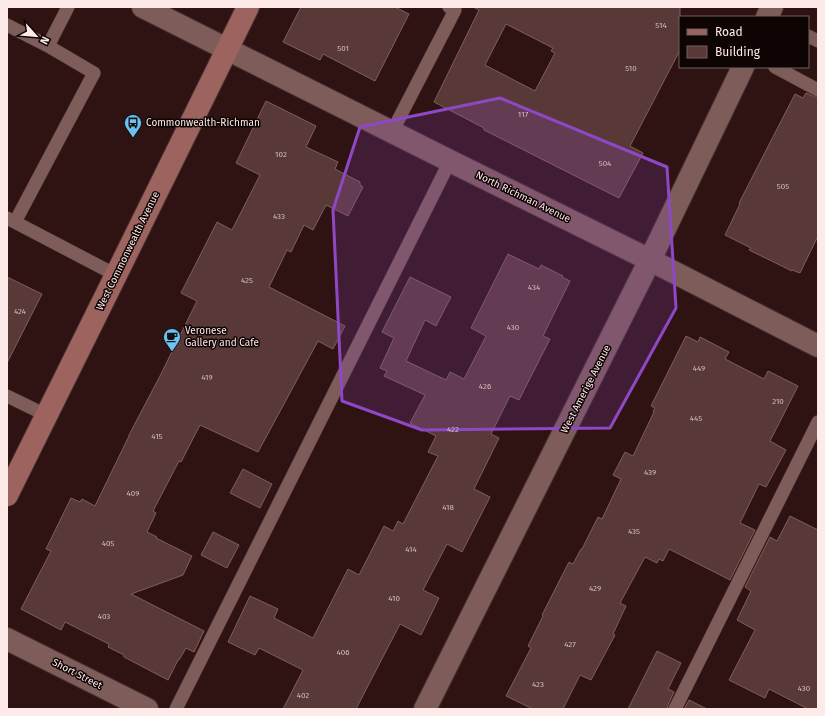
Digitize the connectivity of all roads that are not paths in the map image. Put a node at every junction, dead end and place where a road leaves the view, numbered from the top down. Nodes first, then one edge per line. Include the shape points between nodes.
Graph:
1 (68, 7) edge
2 (143, 7) edge
3 (248, 7) edge
4 (449, 7) edge
5 (7, 25) edge
6 (809, 36) edge
7 (818, 41) edge
8 (48, 46) junction
9 (227, 49) junction
10 (743, 68) edge
11 (777, 68) edge
12 (818, 90) edge
13 (392, 132) junction
14 (450, 161) junction
15 (11, 220) edge
16 (650, 260) junction
17 (116, 275) junction
18 (818, 346) edge
19 (7, 396) edge
20 (46, 415) junction
21 (818, 422) edge
22 (7, 495) edge
23 (7, 639) edge
24 (147, 709) edge
25 (176, 709) edge
26 (425, 709) edge
27 (675, 709) edge

1 - 8 lane
2 - 9 street, North Richman Avenue
3 - 9 main road, West Commonwealth Avenue
4 - 13 lane via 455,10
5 - 8 lane
6 - 7 lane
8 - 15 lane via 94,73
9 - 13 street, North Richman Avenue
9 - 17 main road, West Commonwealth Avenue
10 - 16 street, West Amerige Avenue
11 - 12 lane
13 - 14 street, North Richman Avenue
14 - 16 street, North Richman Avenue
14 - 25 lane
15 - 17 lane
16 - 18 street, North Richman Avenue
16 - 26 street, West Amerige Avenue
17 - 20 main road, West Commonwealth Avenue
19 - 20 lane
20 - 22 main road, West Commonwealth Avenue
21 - 27 lane
23 - 24 street, Short Street

